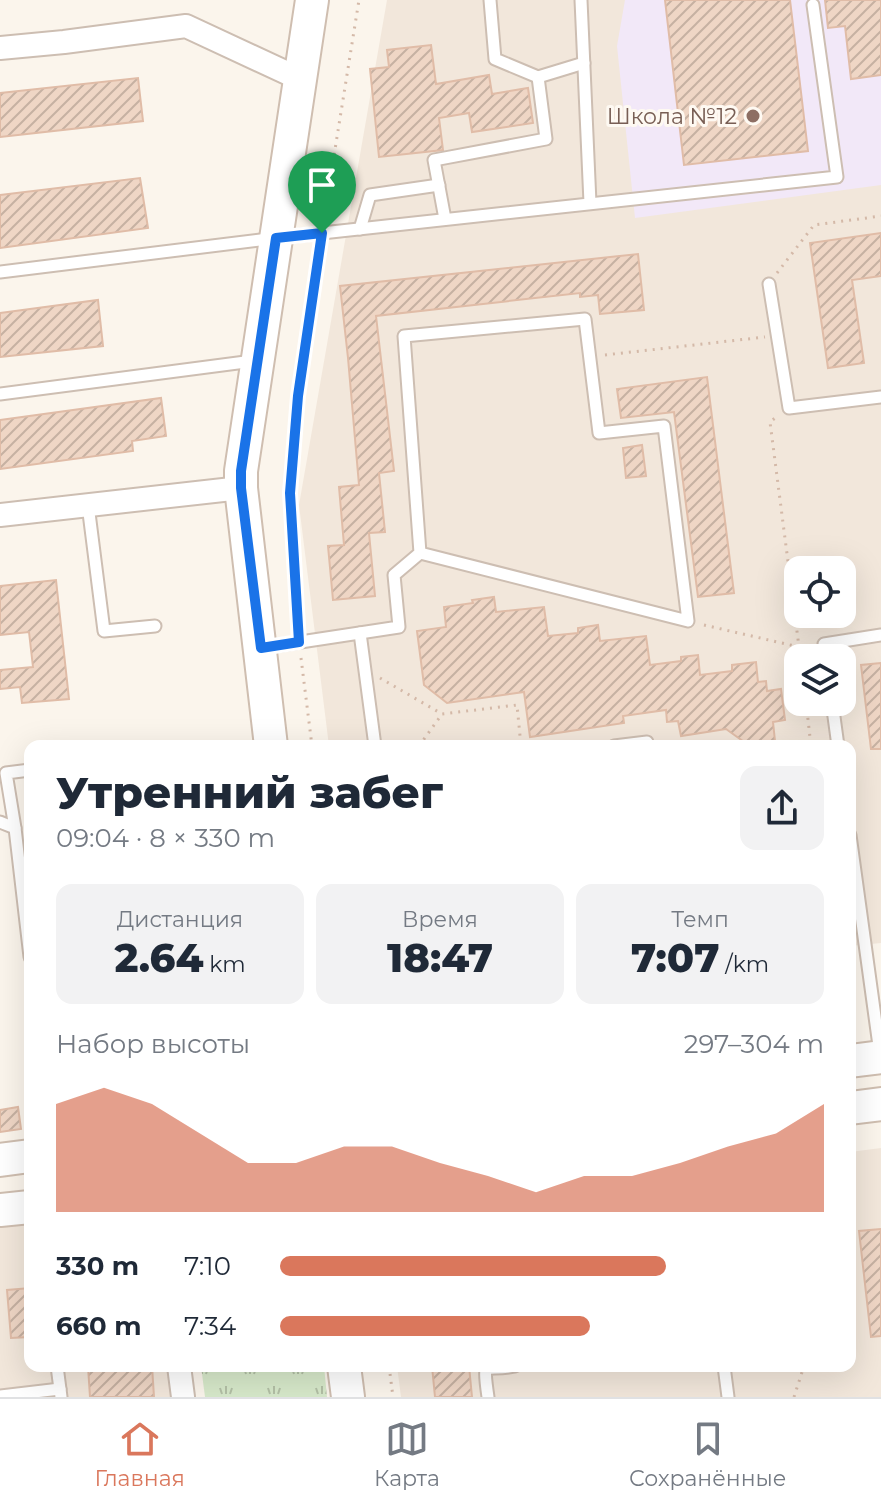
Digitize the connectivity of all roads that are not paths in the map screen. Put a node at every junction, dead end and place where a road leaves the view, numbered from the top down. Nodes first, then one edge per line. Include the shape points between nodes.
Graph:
1 (312, 0) edge
2 (490, 0) edge
3 (581, 0) edge
4 (813, 5) dead end
5 (0, 48) edge
6 (584, 63) junction
7 (538, 77) junction
8 (300, 79) junction
9 (439, 185) junction
10 (590, 203) junction
11 (445, 219) junction
12 (360, 229) junction
13 (276, 238) junction
14 (0, 272) edge
15 (769, 284) road end
16 (257, 361) junction
17 (0, 394) edge
18 (881, 397) edge
19 (241, 488) junction
20 (88, 505) junction
21 (0, 515) edge
22 (420, 553) junction
23 (155, 626) dead end
24 (360, 633) junction
25 (881, 635) edge
26 (824, 644) edge
27 (261, 648) junction
28 (834, 716) edge
29 (270, 740) edge
30 (374, 740) edge
31 (837, 740) edge
32 (24, 771) edge
33 (0, 822) edge
34 (15, 828) junction
35 (856, 878) edge
36 (24, 905) edge
37 (881, 1057) edge
38 (856, 1060) edge
39 (881, 1104) edge
40 (856, 1107) edge
41 (24, 1157) edge
42 (0, 1160) edge
43 (24, 1208) edge
44 (0, 1210) edge
45 (58, 1372) edge
46 (180, 1372) edge
47 (345, 1372) edge
48 (486, 1372) edge
49 (725, 1372) edge
50 (60, 1393) edge
51 (0, 1396) edge
52 (183, 1397) edge
53 (348, 1397) edge
54 (488, 1397) edge
55 (728, 1397) edge

1 - 8 main road
2 - 7 lane via 495,59
3 - 6 lane
4 - 10 lane via 837,177
5 - 8 street via 186,26
6 - 7 lane
6 - 10 lane
7 - 9 lane via 546,139 434,160
8 - 13 main road
9 - 11 lane
9 - 12 lane via 370,195
10 - 11 lane
11 - 12 lane
12 - 13 lane
13 - 14 lane
13 - 16 main road
15 - 18 lane via 789,408
16 - 17 lane
16 - 19 main road
19 - 20 street
19 - 27 main road
20 - 21 street
20 - 23 lane via 104,631
22 - 22 lane via 404,336 585,319 599,433 664,426 688,621
22 - 24 lane via 394,575 399,627
24 - 27 lane
24 - 30 lane
25 - 26 lane
27 - 29 main road
28 - 31 lane
32 - 34 lane via 6,773
33 - 34 lane
34 - 36 lane
35 - 37 lane
37 - 38 main road
39 - 40 main road
41 - 42 main road
43 - 44 main road
45 - 50 lane
46 - 52 street
47 - 53 main road
48 - 54 lane
49 - 55 lane
50 - 51 lane

